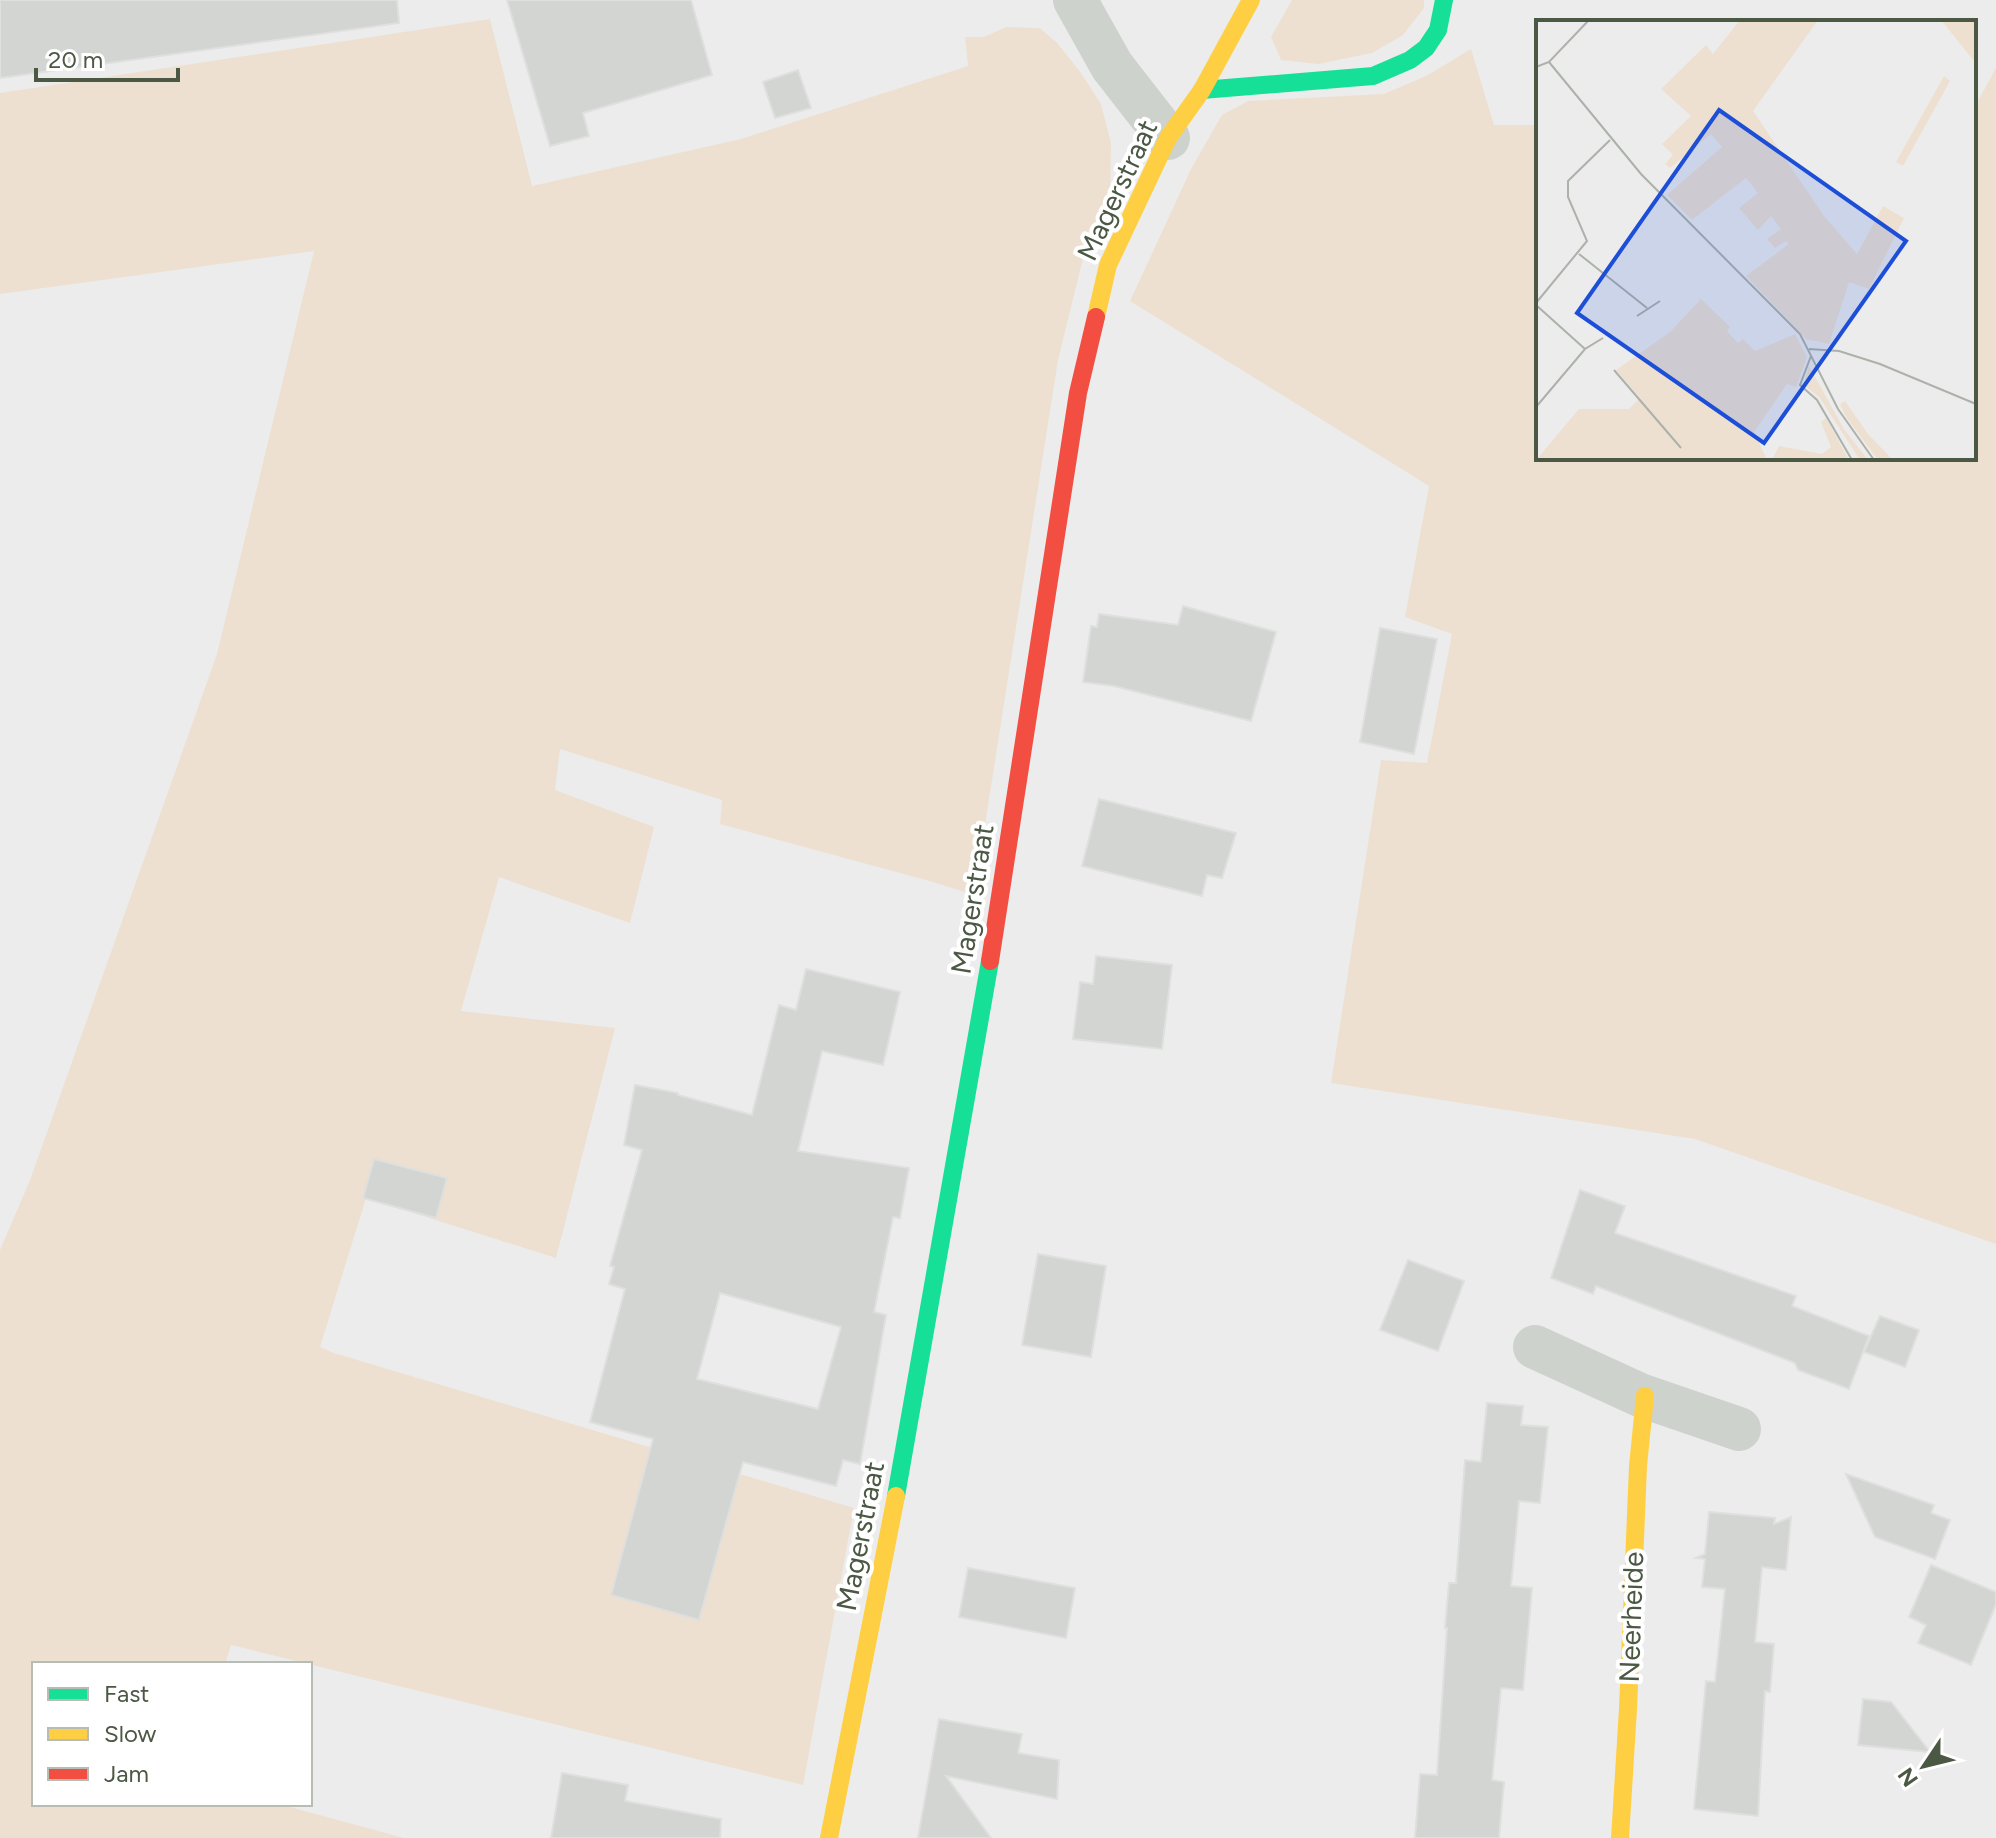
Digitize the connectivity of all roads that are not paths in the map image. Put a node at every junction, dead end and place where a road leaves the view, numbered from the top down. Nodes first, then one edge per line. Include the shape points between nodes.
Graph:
1 (1075, 0) edge
2 (1251, 0) edge
3 (1444, 0) edge
4 (1202, 90) junction
5 (1168, 138) junction
6 (1535, 1347) dead end
7 (1645, 1396) junction
8 (1739, 1429) dead end
9 (829, 1838) edge
10 (1620, 1838) edge

1 - 5 street via 1112,66
2 - 4 street, Magerstraat
3 - 4 street via 1438,30 1426,48 1373,76
4 - 5 street, Magerstraat
5 - 9 street, Magerstraat via 1108,265 1078,393 999,914 910,1425
6 - 7 street
7 - 8 street
7 - 10 street, Neerheide

